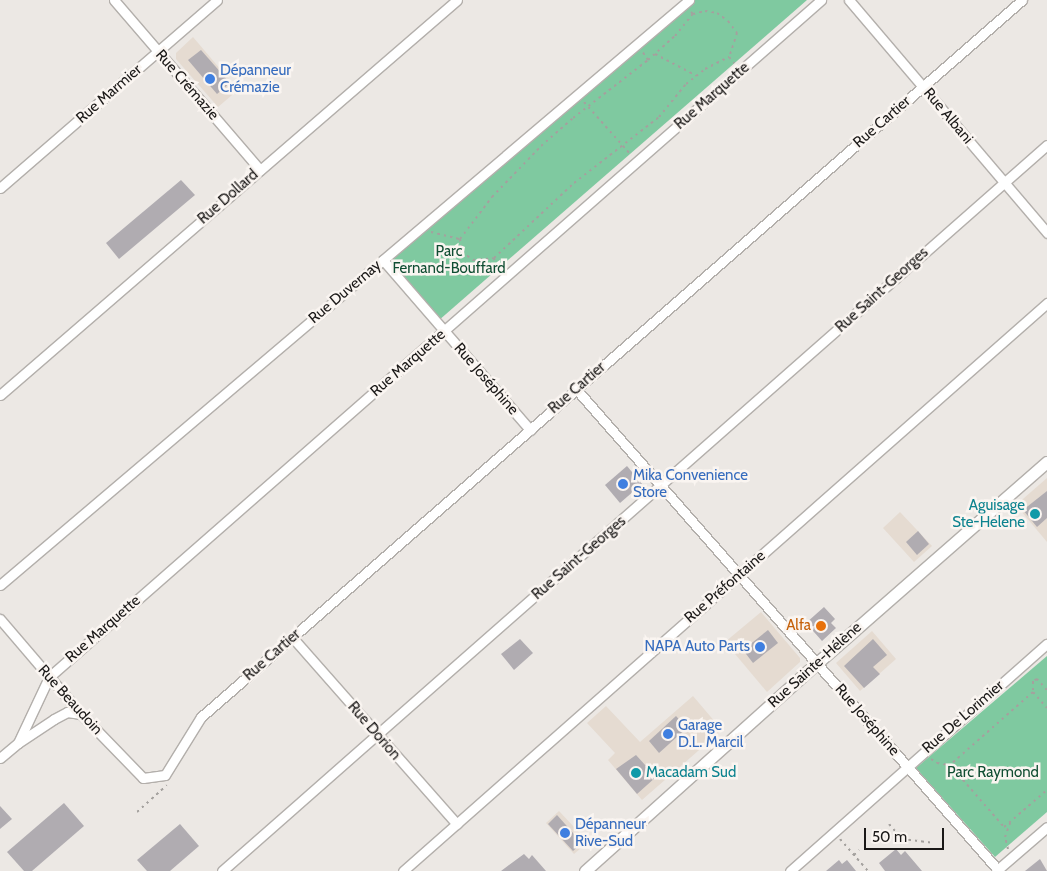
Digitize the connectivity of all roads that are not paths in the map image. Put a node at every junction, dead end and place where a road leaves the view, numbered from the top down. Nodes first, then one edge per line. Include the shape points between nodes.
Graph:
1 (114, 0) edge
2 (217, 0) edge
3 (457, 0) edge
4 (821, 0) edge
5 (849, 0) edge
6 (1022, 0) edge
7 (686, 2) edge
8 (158, 52) junction
9 (923, 87) junction
10 (1047, 145) edge
11 (260, 170) junction
12 (1004, 182) junction
13 (0, 188) edge
14 (1047, 233) edge
15 (383, 260) junction
16 (1047, 303) edge
17 (445, 331) junction
18 (576, 389) junction
19 (0, 395) edge
20 (530, 430) junction
21 (1047, 462) edge
22 (661, 485) junction
23 (739, 575) junction
24 (0, 585) edge
25 (0, 619) edge
26 (292, 637) junction
27 (1047, 644) edge
28 (816, 663) junction
29 (49, 677) junction
30 (81, 714) junction
31 (378, 735) junction
32 (18, 743) junction
33 (0, 758) edge
34 (906, 766) junction
35 (142, 778) joint
36 (456, 824) junction
37 (1047, 827) edge
38 (222, 871) edge
39 (403, 871) edge
40 (585, 871) edge
41 (790, 871) edge
42 (997, 871) edge

1 - 8 street, Rue Crémazie
2 - 8 street, Rue Marmier
3 - 11 street, Rue Dollard
4 - 17 street, Rue Marquette
5 - 9 street, Rue Albani
6 - 9 street, Rue Cartier
7 - 15 street, Rue Duvernay
8 - 11 street, Rue Crémazie
8 - 13 street, Rue Marmier
9 - 12 street, Rue Albani
9 - 18 street, Rue Cartier
10 - 12 street, Rue Saint-Georges
11 - 19 street, Rue Dollard
12 - 14 street, Rue Albani
12 - 22 street, Rue Saint-Georges
15 - 17 street, Rue Joséphine
15 - 24 street, Rue Duvernay
16 - 23 street, Rue Préfontaine
17 - 20 street, Rue Joséphine
17 - 29 street, Rue Marquette
18 - 20 street, Rue Cartier
18 - 22 street, Rue Joséphine
20 - 26 street, Rue Cartier
21 - 28 street, Rue Sainte-Hélène
22 - 23 street, Rue Joséphine
22 - 31 street, Rue Saint-Georges
23 - 28 street, Rue Joséphine
23 - 36 street, Rue Préfontaine
25 - 29 street, Rue Beaudoin
26 - 31 street, Rue Dorion
26 - 35 street, Rue Cartier via 202,717 165,775
27 - 34 street, Rue De Lorimier
28 - 34 street, Rue Joséphine
28 - 40 street, Rue Sainte-Hélène
29 - 30 street, Rue Beaudoin
29 - 32 street, Rue Marquette
30 - 32 street, Rue Marquette via 67,712
30 - 35 street, Rue Beaudoin
31 - 36 street, Rue Dorion
31 - 38 street, Rue Saint-Georges
32 - 33 street, Rue Marquette
34 - 41 street, Rue De Lorimier
34 - 42 street, Rue Joséphine
36 - 39 street, Rue Préfontaine
37 - 42 street

